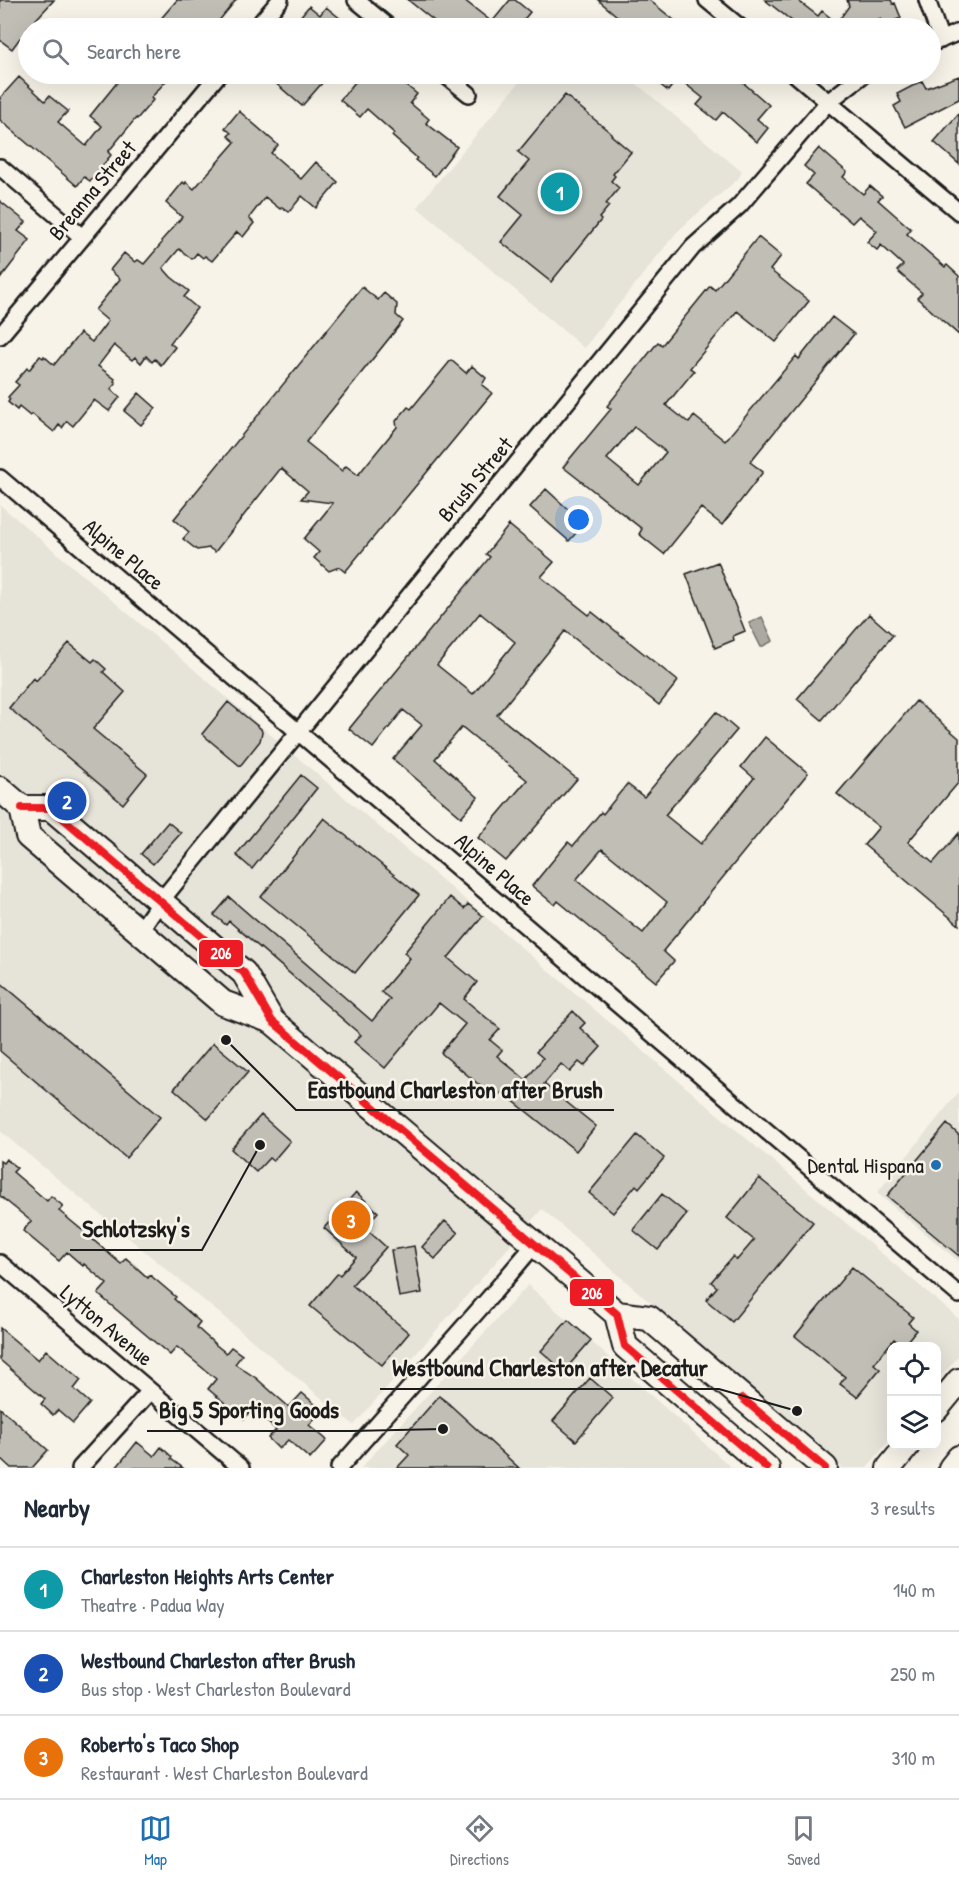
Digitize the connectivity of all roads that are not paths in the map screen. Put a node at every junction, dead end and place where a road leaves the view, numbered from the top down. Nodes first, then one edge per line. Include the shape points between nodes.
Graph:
1 (280, 0) edge
2 (356, 0) edge
3 (707, 0) edge
4 (927, 0) edge
5 (265, 18) edge
6 (378, 18) edge
7 (729, 18) edge
8 (930, 18) edge
9 (959, 32) edge
10 (941, 40) edge
11 (211, 84) edge
12 (456, 84) edge
13 (807, 84) edge
14 (851, 84) edge
15 (469, 94) dead end
16 (828, 102) junction
17 (0, 167) edge
18 (959, 212) edge
19 (82, 237) junction
20 (0, 336) edge
21 (0, 478) edge
22 (299, 731) junction
23 (0, 789) edge
24 (22, 808) junction
25 (160, 902) junction
26 (140, 931) junction
27 (272, 1021) junction
28 (535, 1244) junction
29 (0, 1263) edge
30 (959, 1295) edge
31 (616, 1314) junction
32 (959, 1382) edge
33 (150, 1391) junction
34 (941, 1403) edge
35 (904, 1450) edge
36 (959, 1458) edge
37 (750, 1459) edge
38 (80, 1468) edge
39 (240, 1468) edge
40 (339, 1468) edge
41 (767, 1468) edge
42 (825, 1468) edge
43 (889, 1468) edge
44 (951, 1468) edge

1 - 5 street
2 - 6 street
3 - 7 street
4 - 8 street
9 - 10 street
11 - 19 street, Breanna Street
12 - 15 street
13 - 16 street
14 - 16 street, Brush Street
16 - 18 street
16 - 22 street, Brush Street via 739,206 693,247
17 - 19 street
19 - 20 street, Breanna Street
21 - 22 street, Alpine Place
22 - 25 street, Brush Street
22 - 30 street, Alpine Place
23 - 24 main road
24 - 25 main road via 51,808
24 - 26 main road via 28,836
25 - 26 street, Brush Street
25 - 27 main road via 244,973
26 - 27 main road via 223,1003
27 - 28 main road
28 - 31 main road
28 - 40 street
29 - 33 street, Lytton Avenue
31 - 37 main road via 625,1346
31 - 42 main road via 649,1318
32 - 34 main road
33 - 38 street
33 - 39 street, Lytton Avenue
35 - 43 main road
36 - 44 main road
37 - 41 main road

